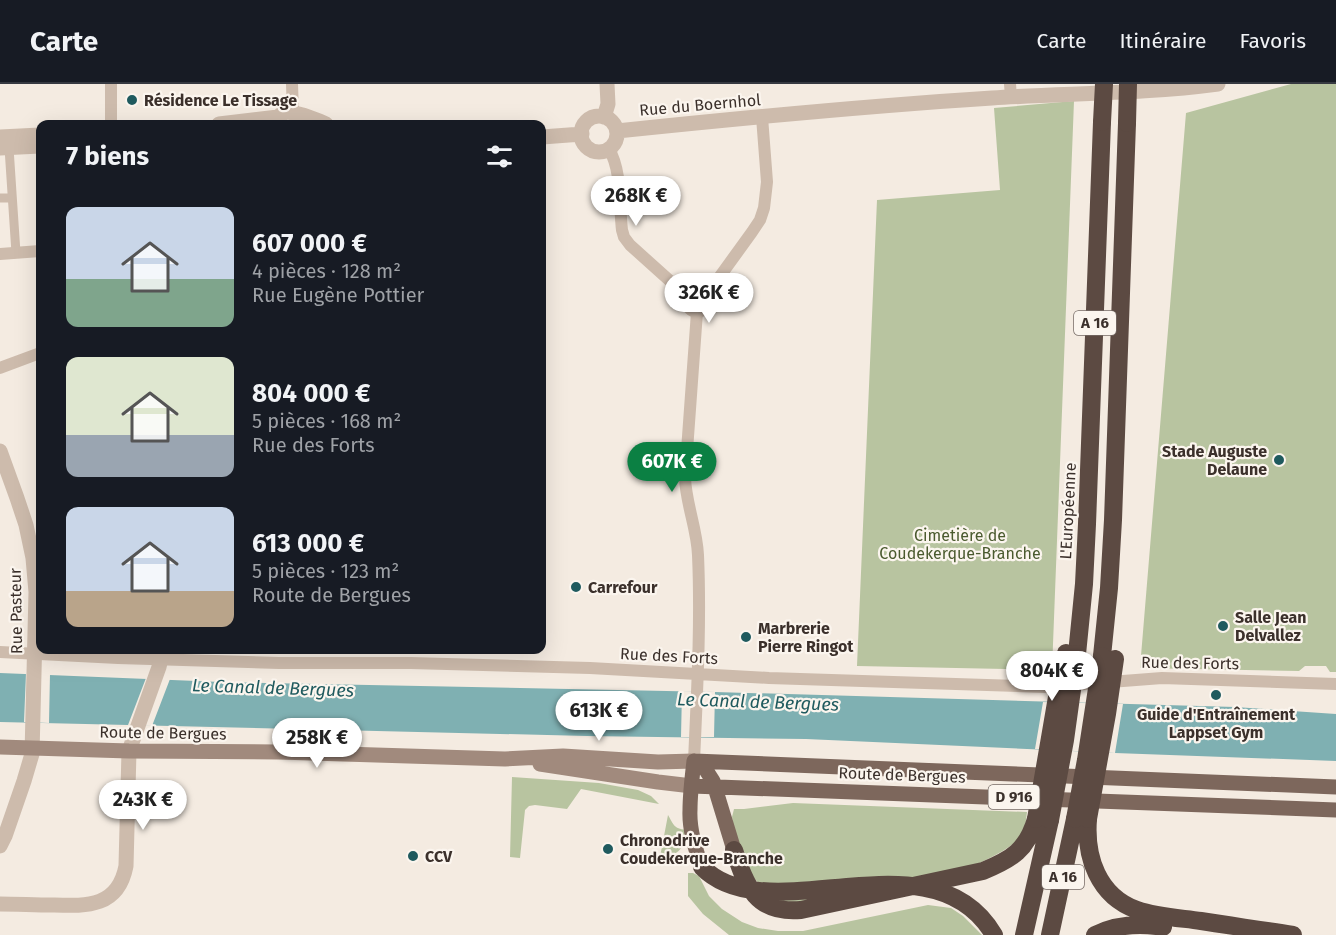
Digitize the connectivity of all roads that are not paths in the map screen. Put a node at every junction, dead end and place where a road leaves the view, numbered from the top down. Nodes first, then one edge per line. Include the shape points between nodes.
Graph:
1 (111, 84) edge
2 (292, 84) edge
3 (607, 84) edge
4 (1104, 84) edge
5 (1128, 84) edge
6 (1218, 84) edge
7 (1011, 91) edge
8 (298, 117) edge
9 (604, 117) junction
10 (762, 117) junction
11 (111, 120) edge
12 (277, 120) edge
13 (317, 120) edge
14 (616, 131) junction
15 (582, 134) junction
16 (36, 136) edge
17 (546, 137) edge
18 (3, 145) edge
19 (36, 146) edge
20 (609, 149) junction
21 (0, 198) edge
22 (12, 198) junction
23 (36, 251) edge
24 (16, 253) junction
25 (0, 254) edge
26 (705, 297) junction
27 (688, 298) junction
28 (697, 312) junction
29 (36, 354) edge
30 (0, 368) edge
31 (0, 451) edge
32 (0, 652) edge
33 (35, 661) junction
34 (160, 661) edge
35 (697, 675) junction
36 (1336, 684) edge
37 (0, 747) edge
38 (32, 748) junction
39 (129, 752) junction
40 (505, 759) junction
41 (694, 761) junction
42 (692, 786) junction
43 (716, 787) junction
44 (1336, 787) edge
45 (1336, 810) edge
46 (1043, 819) junction
47 (1082, 819) junction
48 (0, 846) edge
49 (734, 850) joint
50 (702, 867) joint
51 (726, 902) dead end
52 (0, 904) edge
53 (760, 920) dead end
54 (994, 935) edge
55 (1024, 935) edge
56 (1050, 935) edge
57 (1095, 935) edge
58 (1219, 935) edge
59 (1293, 935) edge

1 - 11 street
2 - 8 street
3 - 9 street
4 - 46 highway, L'Européenne / A 16, bridge via 1084,584 1072,654 1057,697
5 - 47 highway, A 16, bridge via 1108,657 1086,760
6 - 7 street, Rue du Boernhol via 1178,89
7 - 10 street, Rue du Boernhol
8 - 12 street via 284,113
8 - 13 street
9 - 14 street
9 - 15 street via 590,120
10 - 14 street, Rue du Boernhol
10 - 26 street via 767,172 764,208 760,220
14 - 20 street via 616,141
15 - 17 street
15 - 20 street via 591,150
16 - 18 street
18 - 19 street
18 - 22 street
20 - 27 street via 616,168 624,237
21 - 22 street
22 - 24 street
23 - 24 street
24 - 25 street
26 - 27 street via 698,292
26 - 28 street via 706,306
27 - 28 street via 689,308
28 - 35 street via 685,478 698,554
29 - 30 street
31 - 33 street, Rue Pasteur via 22,512 33,558
32 - 33 street, Rue des Forts
33 - 34 street, Rue des Forts
33 - 38 street, Rue Pasteur
34 - 35 street, Rue des Forts via 411,663
34 - 39 street
35 - 36 street, Rue des Forts via 1045,687 1162,678
35 - 41 street
37 - 38 main road, Route de Bergues / D 916
38 - 39 main road, Route de Bergues / D 916
38 - 48 street, Rue Pasteur
39 - 40 main road, Route de Bergues / D 916
39 - 52 street via 126,866 113,893 87,906
40 - 41 main road, Route de Bergues / D 916 via 563,756
40 - 42 main road, Route de Bergues / D 916
41 - 42 main road
41 - 43 main road via 706,770
41 - 44 main road, Route de Bergues / D 916
42 - 43 main road, Route de Bergues / D 916
42 - 50 main road via 691,828
43 - 45 main road, Route de Bergues / D 916
43 - 49 main road
46 - 49 highway via 1020,850 983,872 794,910 771,906 753,893
46 - 55 highway, A 16
47 - 56 highway, A 16
47 - 59 highway via 1097,875 1113,896 1130,907 1149,914
50 - 51 highway
53 - 54 highway via 799,923 913,900 939,899 970,909
57 - 58 highway via 1138,924

